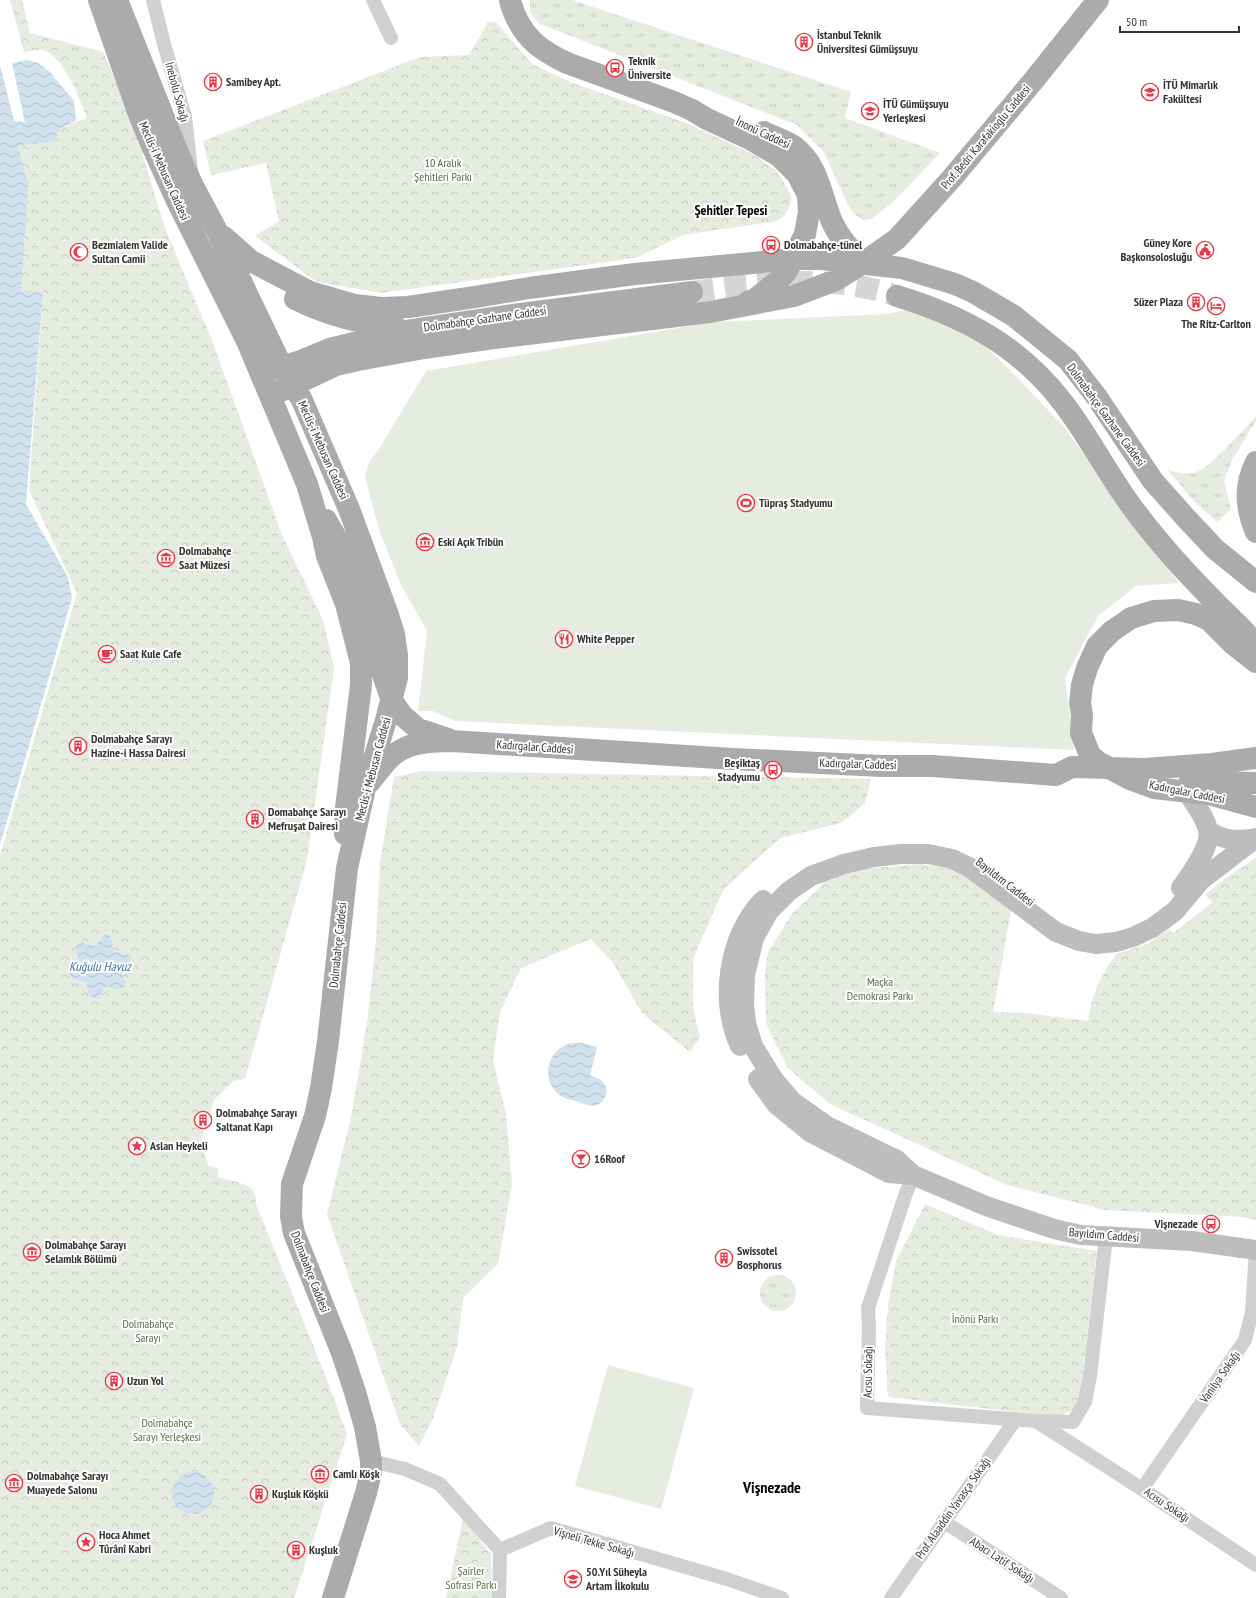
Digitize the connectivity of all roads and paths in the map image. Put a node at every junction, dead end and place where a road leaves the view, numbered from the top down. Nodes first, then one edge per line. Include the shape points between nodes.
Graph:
1 (99, 0) edge
2 (117, 0) edge
3 (153, 0) edge
4 (373, 0) edge
5 (510, 0) edge
6 (1098, 0) edge
7 (391, 38) dead end
8 (692, 110) junction
9 (193, 186) junction
10 (217, 231) junction
11 (794, 259) junction
12 (251, 261) junction
13 (863, 264) junction
14 (692, 292) tunnel mouth
15 (897, 296) tunnel mouth
16 (737, 306) junction
17 (419, 328) junction
18 (260, 373) junction
19 (287, 377) junction
20 (270, 396) junction
21 (1256, 462) edge
22 (311, 495) junction
23 (1256, 532) edge
24 (1256, 582) edge
25 (1256, 643) edge
26 (1256, 662) edge
27 (392, 701) junction
28 (452, 741) junction
29 (1256, 758) edge
30 (1108, 767) junction
31 (1139, 782) junction
32 (1256, 783) edge
33 (365, 788) junction
34 (1187, 792) junction
35 (1256, 808) edge
36 (1209, 832) junction
37 (1256, 838) edge
38 (347, 868) junction
39 (913, 1175) junction
40 (1106, 1237) junction
41 (1256, 1250) edge
42 (1016, 1419) junction
43 (1036, 1421) junction
44 (371, 1461) junction
45 (1142, 1489) junction
46 (944, 1521) junction
47 (500, 1550) junction
48 (1256, 1565) edge
49 (333, 1598) edge
50 (499, 1598) edge
51 (782, 1598) edge
52 (891, 1598) edge
53 (1061, 1598) edge

1 - 18 main road, Meclis-i Mebusan Caddesi via 153,148
2 - 9 main road, Meclis-i Mebusan Caddesi
3 - 9 street, Inebolu Sokağı via 185,117
4 - 7 street
5 - 8 main road, İnonü Caddesi via 528,38 551,55
6 - 13 main road, Prof. Bedri Karafakioglu Caddesi via 958,172 898,240
8 - 11 main road, İnonü Caddesi via 779,156 797,174 808,196 809,212 805,234
8 - 13 main road, İnonü Caddesi via 727,116 795,148 807,160 816,176 838,231
9 - 10 main road, Meclis-i Mebusan Caddesi
10 - 12 main road
10 - 19 main road, Meclis-i Mebusan Caddesi
11 - 12 main road, Dolmabahçe Gazhane Caddesi via 635,274 408,307 381,308 355,305 310,292
11 - 13 main road, Dolmabahçe Gazhane Caddesi
11 - 16 main road, İnonü Caddesi via 779,280 754,300
12 - 17 main road via 282,292 326,313 368,323
13 - 16 main road, Prof. Bedri Karafakioglu Caddesi via 836,280 794,296
13 - 24 main road, Dolmabahçe Gazhane Caddesi via 902,268 955,284 973,292 1028,326 1068,360 1153,481 1185,518 1215,549
14 - 17 main road, Dolmabahçe Gazhane Caddesi
15 - 25 main road via 925,304 966,323 1013,351 1031,367 1065,405 1126,500 1161,546
16 - 19 main road via 710,312 494,338 378,356
17 - 19 main road, Dolmabahçe Gazhane Caddesi via 330,349
18 - 19 main road
18 - 20 main road, Meclis-i Mebusan Caddesi
19 - 20 main road
19 - 27 main road, Meclis-i Mebusan Caddesi via 300,398 349,509 394,634 397,678
20 - 22 main road, Meclis-i Mebusan Caddesi
21 - 23 main road via 1248,488 1248,504
22 - 27 main road, Kadırgalar Caddesi via 337,539 360,592 372,625 383,675
22 - 38 main road, Meclis-i Mebusan Caddesi via 326,556 346,604 360,663 359,706 346,808
26 - 30 main road via 1209,620 1178,610 1154,611 1131,618 1112,631 1097,646 1087,668 1080,704 1081,734 1090,754
27 - 28 main road, Kadırgalar Caddesi via 402,715 418,729
27 - 33 main road, Meclis-i Mebusan Caddesi
28 - 30 main road, Kadırgalar Caddesi via 741,759 882,766 940,766 1056,775 1072,767
28 - 33 main road, Kadırgalar Caddesi via 430,742 403,748
29 - 30 main road via 1144,769
30 - 31 main road, Kadırgalar Caddesi
31 - 32 main road via 1169,780
31 - 34 main road, Kadırgalar Caddesi via 1154,788
33 - 38 main road, Meclis-i Mebusan Caddesi
34 - 35 main road, Kadırgalar Caddesi via 1208,794
34 - 36 main road
36 - 37 main road via 1224,839
36 - 39 main road, Bayıldım Caddesi via 1196,866 1181,888 1164,905 1141,921 1124,928 1106,931 1085,932 1071,929 1050,916 976,858 934,844 886,844 858,848 828,857 789,877 759,904 742,928 730,969 729,992 730,1016 735,1034 754,1074 777,1105 810,1132 889,1173
37 - 39 main road, Bayıldım Caddesi via 1201,880 1176,911 1152,928 1116,942 1096,944 1079,941 1056,932 969,867 952,859 928,854 874,857 844,864 811,876 789,891 769,911 754,938 745,975 746,1023 753,1046 774,1080 793,1102 827,1126 897,1160
38 - 44 main road, Dolmabahçe Caddesi via 321,1088 292,1184 291,1217 294,1233 355,1392
39 - 40 main road, Bayıldım Caddesi via 1018,1218 1081,1235
39 - 42 street, Acısu Sokağı via 868,1308 867,1408
40 - 41 main road, Bayıldım Caddesi via 1192,1241
40 - 43 street, Acısu Sokağı via 1085,1402 1073,1422
41 - 45 street, Vanilya Sokağı via 1252,1312 1245,1340
42 - 43 street, Acısu Sokağı
42 - 46 street, Prof. Alaaddin Yavasça Sokağı
43 - 45 street, Acısu Sokağı
44 - 47 street via 405,1469 440,1484
44 - 49 main road, Dolmabahçe Caddesi via 366,1493
45 - 48 street, Acısu Sokağı
46 - 52 street, Prof. Alaaddin Yavasça Sokağı
46 - 53 street, Abacı Latif Sokağı
47 - 50 street
47 - 51 street, Vişneli Tekke Sokağı via 551,1528 727,1579

